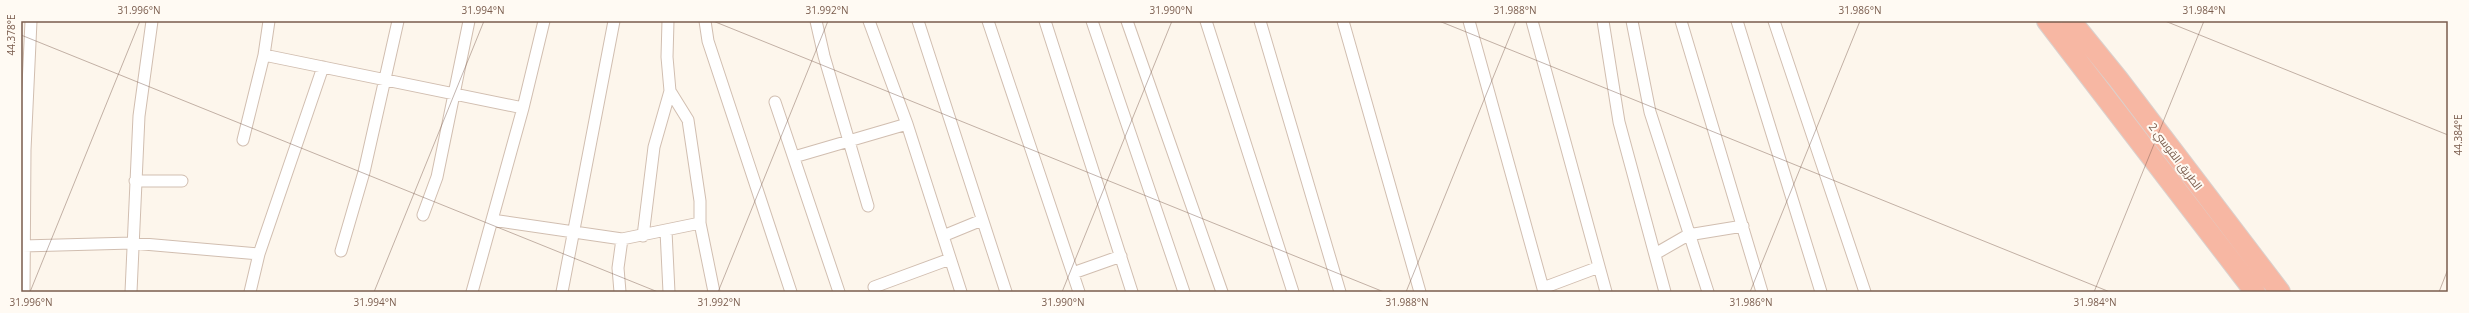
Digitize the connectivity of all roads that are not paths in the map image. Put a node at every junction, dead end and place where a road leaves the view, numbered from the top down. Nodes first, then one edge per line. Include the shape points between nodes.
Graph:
1 (30, 21) edge
2 (152, 21) edge
3 (269, 21) edge
4 (398, 21) edge
5 (468, 21) edge
6 (544, 21) edge
7 (614, 21) edge
8 (668, 21) edge
9 (705, 21) edge
10 (816, 21) edge
11 (869, 21) edge
12 (918, 21) edge
13 (988, 21) edge
14 (1045, 21) edge
15 (1092, 21) edge
16 (1127, 21) edge
17 (1206, 21) edge
18 (1260, 21) edge
19 (1343, 21) edge
20 (1469, 21) edge
21 (1532, 21) edge
22 (1603, 21) edge
23 (1632, 21) edge
24 (1681, 21) edge
25 (1737, 21) edge
26 (1774, 21) edge
27 (2047, 21) edge
28 (2070, 21) edge
29 (264, 55) junction
30 (323, 67) junction
31 (386, 80) junction
32 (670, 91) junction
33 (454, 94) junction
34 (775, 102) dead end
35 (523, 108) junction
36 (907, 124) junction
37 (243, 140) dead end
38 (850, 140) junction
39 (794, 157) junction
40 (136, 181) junction
41 (182, 181) dead end
42 (868, 206) dead end
43 (423, 215) dead end
44 (492, 220) junction
45 (982, 220) junction
46 (700, 223) junction
47 (1742, 226) junction
48 (574, 231) junction
49 (666, 231) junction
50 (1688, 235) junction
51 (643, 236) junction
52 (943, 236) junction
53 (622, 239) junction
54 (132, 243) junction
55 (23, 246) junction
56 (341, 250) dead end
57 (259, 254) junction
58 (1655, 254) junction
59 (1121, 256) junction
60 (950, 259) junction
61 (1599, 267) junction
62 (1073, 273) junction
63 (874, 287) dead end
64 (1544, 290) edge
65 (24, 292) edge
66 (131, 292) edge
67 (250, 292) edge
68 (472, 292) edge
69 (562, 292) edge
70 (620, 292) edge
71 (669, 292) edge
72 (714, 292) edge
73 (791, 292) edge
74 (838, 292) edge
75 (961, 292) edge
76 (1006, 292) edge
77 (1079, 292) edge
78 (1132, 292) edge
79 (1184, 292) edge
80 (1222, 292) edge
81 (1293, 292) edge
82 (1340, 292) edge
83 (1420, 292) edge
84 (1606, 292) edge
85 (1666, 292) edge
86 (1708, 292) edge
87 (1762, 292) edge
88 (1821, 292) edge
89 (1865, 292) edge
90 (2255, 292) edge
91 (2280, 292) edge

1 - 55 street
2 - 40 street via 139,116
3 - 29 street
4 - 31 street
5 - 33 street
6 - 35 street
7 - 48 street
8 - 32 street via 667,57
9 - 73 street via 708,41
10 - 38 street
11 - 36 street
12 - 45 street
13 - 62 street
14 - 59 street
15 - 79 street
16 - 80 street
17 - 81 street
18 - 82 street
19 - 83 street
20 - 64 street
21 - 61 street
22 - 58 street via 1620,122
23 - 50 street via 1650,112
24 - 47 street
25 - 88 street
26 - 89 street
27 - 90 highway, الطريق القوسي 2
28 - 91 highway, الطريق القوسي 2 via 2118,79
29 - 30 street
29 - 37 street
30 - 31 street
30 - 57 street
31 - 33 street
31 - 56 street via 364,172
32 - 46 street via 688,120 700,202
32 - 51 street via 654,148
33 - 35 street
33 - 43 street via 437,177
34 - 39 street
35 - 44 street
36 - 38 street
36 - 52 street
38 - 39 street
38 - 42 street
39 - 74 street
40 - 41 street
40 - 54 street
44 - 48 street
44 - 68 street
45 - 52 street
45 - 76 street
46 - 49 street
46 - 72 street
47 - 50 street
47 - 87 street
48 - 53 street
48 - 69 street
49 - 51 street
49 - 71 street
50 - 58 street
50 - 86 street
51 - 53 street
52 - 60 street
53 - 70 street via 618,268
54 - 55 street
54 - 57 street
54 - 66 street
55 - 65 street
57 - 67 street
58 - 85 street
59 - 62 street
59 - 78 street
60 - 63 street
60 - 75 street
61 - 64 street
61 - 84 street
62 - 77 street

